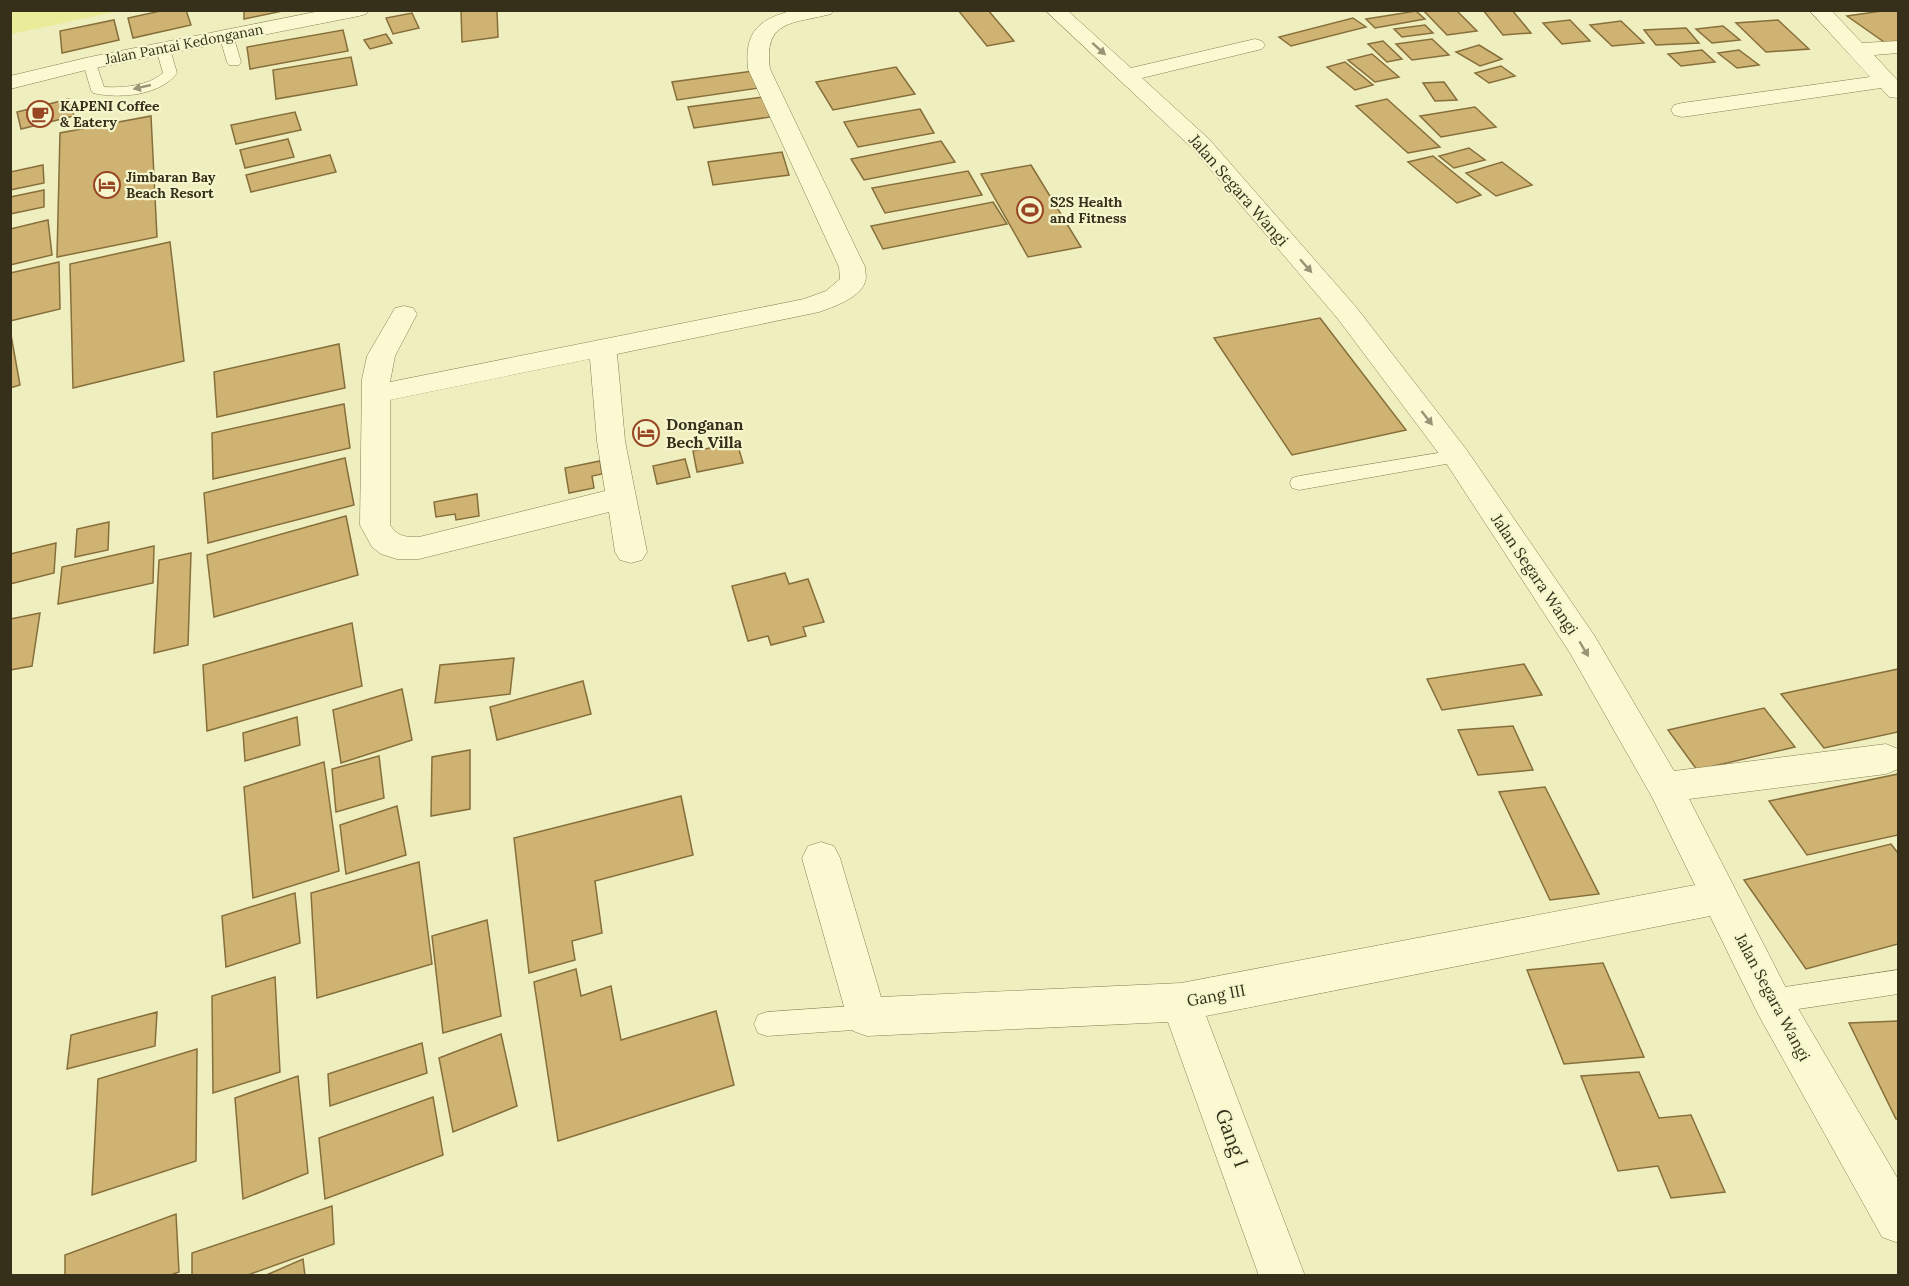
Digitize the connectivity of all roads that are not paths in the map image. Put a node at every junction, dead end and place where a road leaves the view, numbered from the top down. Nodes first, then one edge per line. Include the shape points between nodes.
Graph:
1 (359, 10) edge
2 (824, 10) edge
3 (1055, 10) edge
4 (1819, 10) edge
5 (226, 36) junction
6 (1255, 45) dead end
7 (1899, 47) edge
8 (163, 49) junction
9 (1857, 50) junction
10 (234, 62) dead end
11 (90, 63) junction
12 (1128, 75) junction
13 (10, 83) edge
14 (1892, 87) edge
15 (1682, 110) dead end
16 (404, 314) dead end
17 (603, 347) junction
18 (376, 394) junction
19 (1456, 456) junction
20 (1299, 483) dead end
21 (621, 498) junction
22 (631, 552) dead end
23 (1886, 759) dead end
24 (1665, 787) junction
25 (821, 858) dead end
26 (1722, 897) junction
27 (1899, 982) edge
28 (1772, 1001) junction
29 (1181, 1002) junction
30 (867, 1017) junction
31 (767, 1024) dead end
32 (1899, 1221) edge
33 (1282, 1275) edge

1 - 5 street, Jalan Pantai Kedonganan
2 - 17 street via 766,28 760,34 755,54 852,267 853,281 835,297 810,306
3 -> 12 street, Jalan Segara Wangi
4 - 9 street
5 - 8 street, Jalan Pantai Kedonganan
5 - 10 lane
6 - 12 street
7 - 9 street
8 - 11 street, Jalan Pantai Kedonganan
8 -> 11 lane via 168,78 116,93 98,90
9 - 14 street
11 - 13 street, Jalan Pantai Kedonganan
12 -> 19 street, Jalan Segara Wangi via 1208,152 1347,313
14 - 15 street
16 - 18 street via 381,356
17 - 18 street
17 - 21 street via 610,441
18 - 21 street via 375,525 382,539 394,548 419,548
19 - 20 lane
19 -> 24 street, Jalan Segara Wangi via 1582,644
21 - 22 street
23 - 24 street
24 - 26 street, Jalan Segara Wangi
25 - 30 street
26 - 28 street, Jalan Segara Wangi
26 - 29 street, Gang III
27 - 28 lane
28 - 32 street, Jalan Segara Wangi
29 - 30 street, Gang III
29 - 33 street, Gang I
30 - 31 lane

